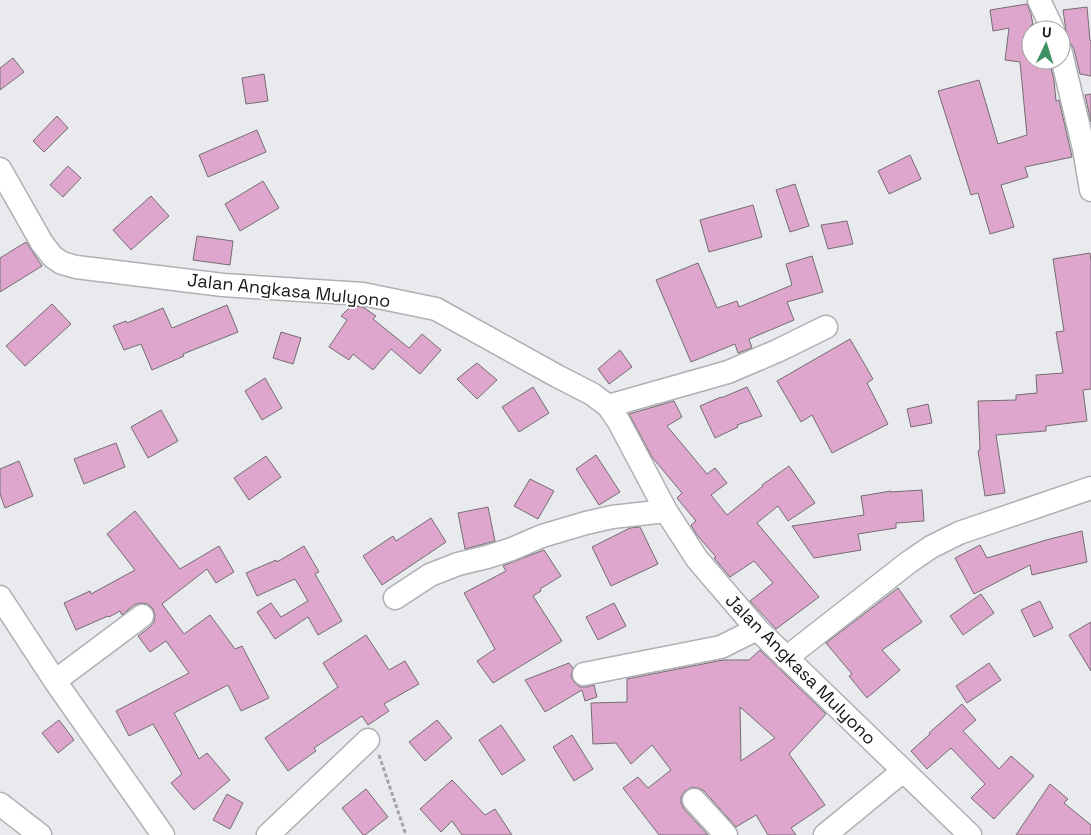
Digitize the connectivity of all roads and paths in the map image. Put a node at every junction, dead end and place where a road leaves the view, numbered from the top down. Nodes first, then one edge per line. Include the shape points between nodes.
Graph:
1 (1039, 0) edge
2 (1048, 20) edge
3 (1065, 70) edge
4 (0, 169) edge
5 (1091, 190) edge
6 (826, 327) dead end
7 (608, 406) junction
8 (1091, 488) edge
9 (666, 511) junction
10 (0, 597) edge
11 (395, 598) dead end
12 (142, 616) dead end
13 (757, 630) junction
14 (786, 658) junction
15 (584, 674) dead end
16 (55, 681) junction
17 (368, 740) joint
18 (903, 770) junction
19 (694, 800) dead end
20 (0, 804) edge
21 (153, 832) edge
22 (40, 835) edge
23 (268, 835) edge
24 (406, 835) edge
25 (726, 835) edge
26 (826, 835) edge
27 (970, 835) edge

1 - 2 street
3 - 5 street
4 - 7 street, Jalan Angkasa Mulyono via 42,243 62,263 223,284 363,294 436,308 592,394
6 - 7 street via 728,372
7 - 9 street, Jalan Angkasa Mulyono
8 - 14 street via 959,533 932,547
9 - 11 street via 612,517 542,536 430,575
9 - 13 street, Jalan Angkasa Mulyono via 697,559
10 - 16 street
12 - 16 street
13 - 14 street, Jalan Angkasa Mulyono
13 - 15 street via 721,647
14 - 18 street, Jalan Angkasa Mulyono
16 - 21 street
17 - 23 street
17 - 24 path via 374,742
18 - 26 street
18 - 27 street, Jalan Angkasa Mulyono
19 - 25 street
20 - 22 street

